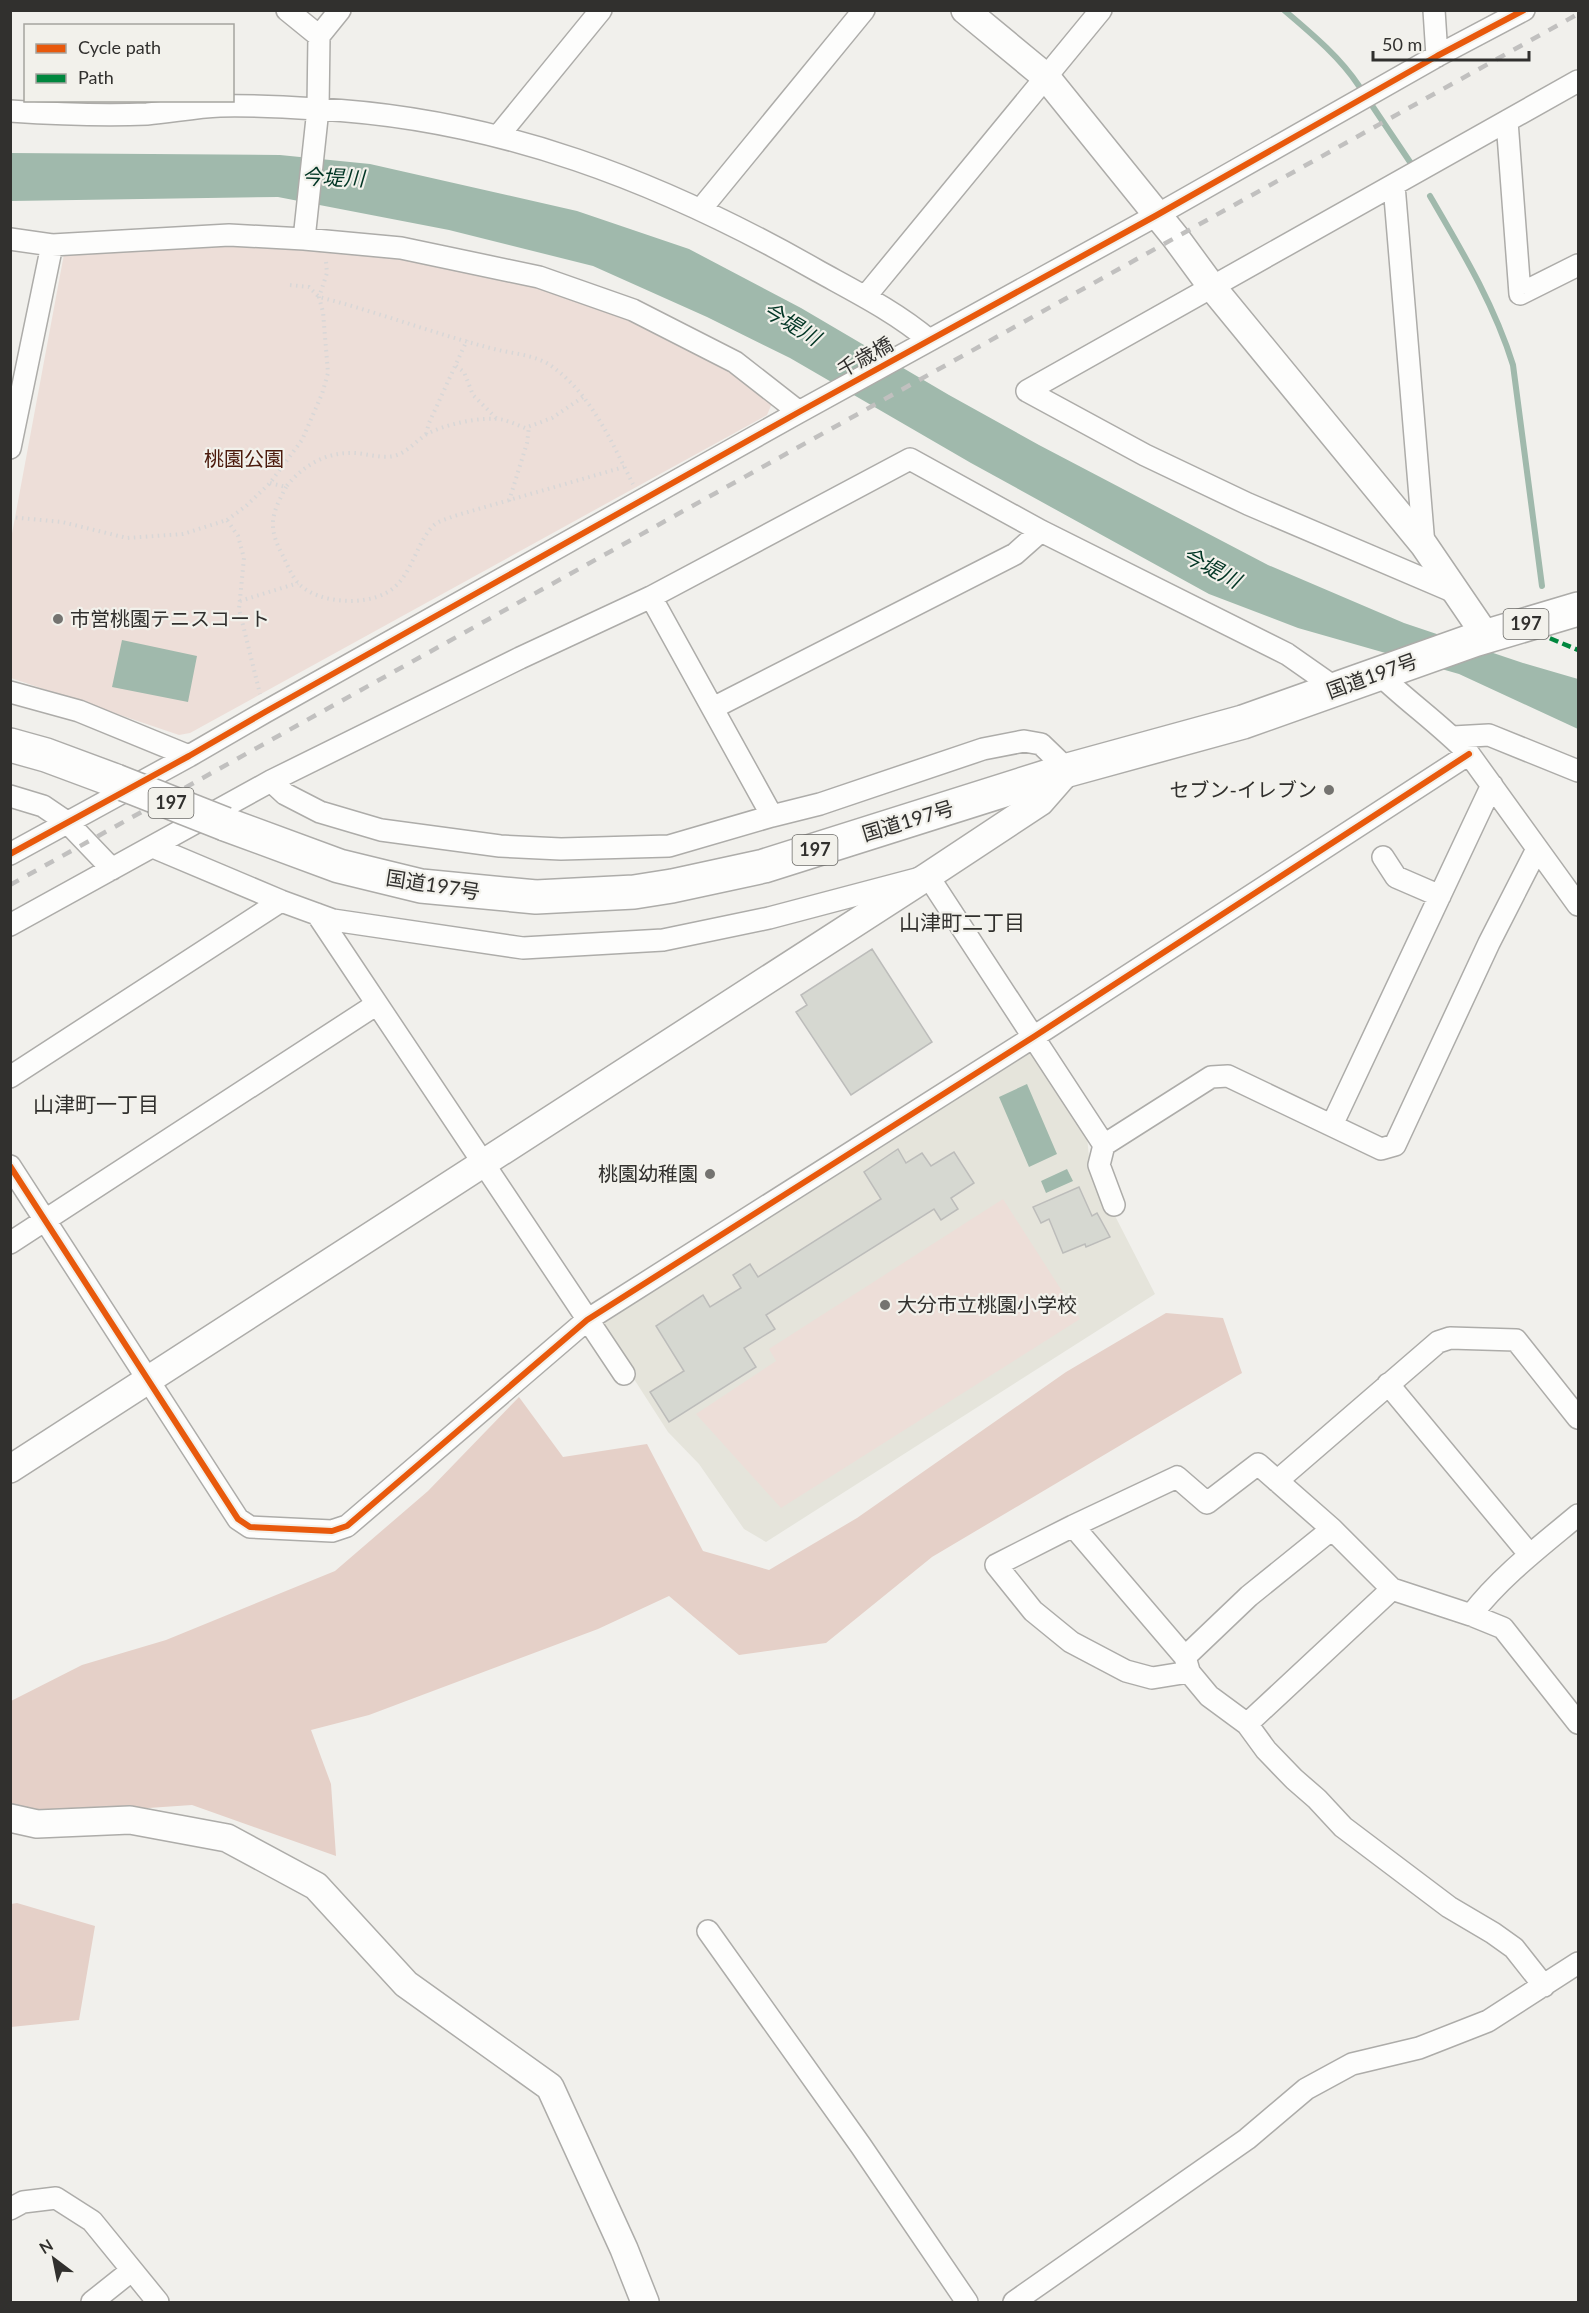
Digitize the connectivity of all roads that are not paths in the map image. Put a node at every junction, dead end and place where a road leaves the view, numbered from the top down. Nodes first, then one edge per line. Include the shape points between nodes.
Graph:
1 (287, 10) edge
2 (340, 10) edge
3 (601, 10) edge
4 (864, 10) edge
5 (965, 10) edge
6 (1101, 10) edge
7 (1434, 10) edge
8 (1524, 10) edge
9 (319, 36) junction
10 (1437, 56) junction
11 (1046, 77) junction
12 (1578, 81) edge
13 (318, 109) junction
14 (10, 111) edge
15 (1507, 121) junction
16 (499, 135) junction
17 (1394, 185) junction
18 (701, 209) junction
19 (1157, 215) junction
20 (305, 228) junction
21 (10, 239) edge
22 (52, 245) junction
23 (1578, 265) edge
24 (1212, 287) junction
25 (865, 297) junction
26 (920, 346) junction
27 (799, 412) junction
28 (10, 448) edge
29 (1041, 531) junction
30 (1425, 545) junction
31 (1460, 594) junction
32 (651, 597) junction
33 (1571, 618) edge
34 (1480, 638) junction
35 (1385, 672) junction
36 (1337, 689) junction
37 (10, 692) edge
38 (713, 708) junction
39 (1453, 737) junction
40 (10, 745) edge
41 (1469, 754) junction
42 (189, 756) junction
43 (1068, 770) junction
44 (1578, 771) edge
45 (271, 781) junction
46 (1492, 785) junction
47 (10, 796) edge
48 (772, 816) junction
49 (68, 823) junction
50 (153, 846) junction
51 (1537, 849) junction
52 (10, 854) edge
53 (1383, 857) dead end
54 (112, 869) junction
55 (928, 876) junction
56 (1440, 896) junction
57 (281, 901) junction
58 (1578, 905) edge
59 (317, 914) junction
60 (10, 926) edge
61 (377, 1004) junction
62 (1035, 1036) junction
63 (10, 1077) edge
64 (1332, 1125) junction
65 (1104, 1144) junction
66 (483, 1163) junction
67 (10, 1166) edge
68 (1114, 1205) dead end
69 (45, 1220) junction
70 (10, 1243) edge
71 (588, 1320) junction
72 (624, 1374) dead end
73 (149, 1380) junction
74 (1388, 1384) junction
75 (1578, 1418) edge
76 (10, 1469) edge
77 (1277, 1481) junction
78 (1578, 1515) edge
79 (1072, 1526) junction
80 (1332, 1529) junction
81 (1530, 1555) junction
82 (1392, 1589) junction
83 (1471, 1615) junction
84 (1187, 1665) junction
85 (1578, 1723) edge
86 (1247, 1724) junction
87 (10, 1818) edge
88 (708, 1931) dead end
89 (1578, 1963) edge
90 (1544, 1986) junction
91 (10, 2209) edge
92 (131, 2271) junction
93 (92, 2302) edge
94 (158, 2302) edge
95 (645, 2302) edge
96 (967, 2302) edge
97 (1014, 2302) edge

1 - 9 street
2 - 9 street
3 - 16 street
4 - 18 street
5 - 11 street
6 - 11 street
7 - 10 street
8 - 10 street, 千歳橋
9 - 13 street
10 - 19 street, 千歳橋
11 - 19 street
11 - 25 street
12 - 15 street
13 - 14 street via 219,106 146,114
13 - 16 street via 416,118
13 - 20 street
15 - 17 street
15 - 23 street via 1520,294
16 - 18 street via 611,171
17 - 24 street
17 - 30 street
18 - 25 street
19 - 24 street
19 - 26 street, 千歳橋
20 - 22 street
20 - 27 street via 327,241 401,248 539,277 633,310 735,362
21 - 22 street
22 - 28 street
24 - 30 street
24 - 31 street via 1027,391 1145,455 1248,504
25 - 26 street via 909,323
26 - 27 street, 千歳橋
27 - 42 street, 千歳橋
29 - 32 street via 910,459
29 - 36 street via 1287,654
29 - 38 street via 1015,554
30 - 31 street
31 - 34 street
32 - 38 street
32 - 45 street
33 - 34 highway, 国道197号 / 197
34 - 35 highway, 国道197号 / 197
35 - 36 highway, 国道197号 / 197
35 - 39 street via 1402,696
36 - 43 highway, 国道197号 / 197 via 1243,722
37 - 42 street via 79,711
38 - 48 street
39 - 41 street
39 - 44 street via 1489,735
40 - 43 highway, 国道197号 / 197, bridge via 46,755 339,866 421,886 536,897 634,892 715,878
41 - 46 street
41 - 62 street
42 - 49 street, 千歳橋
43 - 48 street via 1041,744 1024,741 983,749 820,804
43 - 55 street via 1040,802
45 - 48 street via 285,794 320,812 381,830 500,846 669,846
45 - 50 street
46 - 51 street
46 - 56 street
47 - 49 street via 43,806
49 - 52 street, 千歳橋
49 - 54 street
50 - 54 street
50 - 57 street
51 - 58 street
51 - 64 street via 1395,1145 1381,1149
53 - 56 street via 1396,877
54 - 60 street
55 - 59 street via 769,918 663,940 523,948 333,920
55 - 62 street
55 - 66 street
56 - 64 street
57 - 59 street
57 - 63 street
59 - 61 street
61 - 66 street
61 - 69 street
62 - 65 street
62 - 71 street
64 - 65 street via 1228,1076 1211,1077
65 - 68 street via 1099,1165
66 - 71 street
66 - 73 street
67 - 69 street
69 - 70 street
69 - 73 street
71 - 72 street
71 - 73 street via 347,1526 332,1531 250,1527 238,1519
73 - 76 street
74 - 75 street via 1438,1342 1450,1338 1516,1340
74 - 77 street
74 - 81 street
77 - 79 street via 1258,1464 1207,1503 1177,1477
77 - 80 street
78 - 81 street
79 - 84 street
79 - 84 street via 996,1565 1033,1611 1071,1642 1126,1671 1152,1678
80 - 82 street
80 - 84 street via 1249,1596
81 - 83 street
82 - 83 street
82 - 86 street
83 - 85 street via 1503,1628
84 - 86 street via 1209,1696
86 - 90 street via 1266,1750 1343,1827 1449,1907 1514,1948
87 - 95 street via 36,1824 130,1820 227,1838 316,1886 406,1984 550,2087
88 - 96 street
89 - 90 street
90 - 97 street via 1488,2021 1419,2048 1352,2064 1306,2089 1247,2139
91 - 92 street via 23,2202 56,2198 92,2221
92 - 93 street
92 - 94 street

